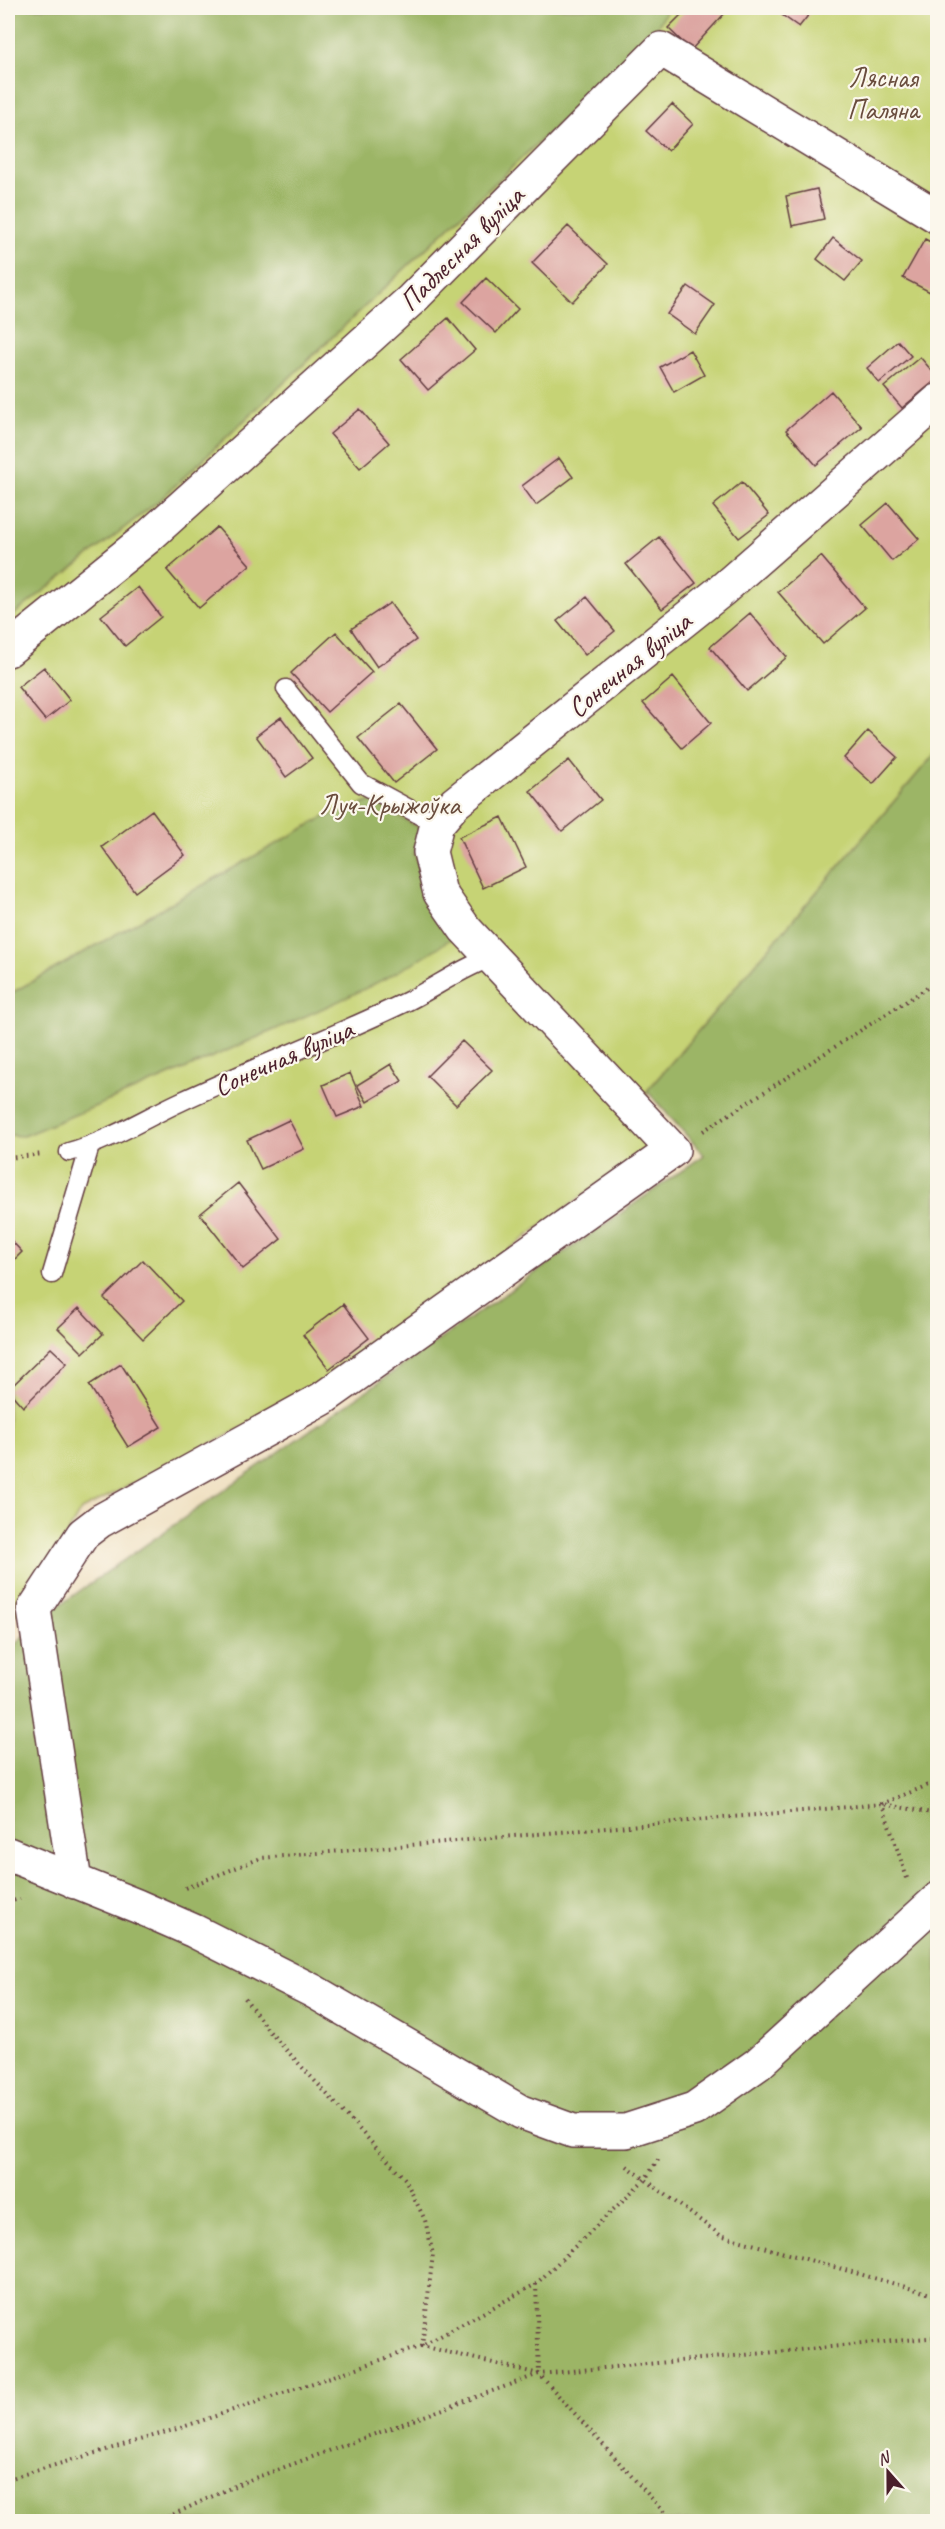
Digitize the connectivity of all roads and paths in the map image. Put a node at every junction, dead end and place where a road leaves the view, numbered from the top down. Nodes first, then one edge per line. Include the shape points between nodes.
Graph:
1 (938, 217) edge
2 (938, 401) edge
3 (8, 650) edge
4 (286, 689) dead end
5 (437, 824) junction
6 (493, 957) junction
7 (938, 981) edge
8 (90, 1146) junction
9 (673, 1150) junction
10 (69, 1152) dead end
11 (52, 1274) dead end
12 (938, 1781) edge
13 (882, 1804) junction
14 (938, 1814) edge
15 (8, 1854) edge
16 (75, 1882) junction
17 (137, 1906) junction
18 (929, 1907) edge
19 (241, 1994) dead end
20 (618, 2160) dead end
21 (646, 2178) junction
22 (536, 2284) junction
23 (938, 2296) edge
24 (938, 2337) edge
25 (422, 2346) junction
26 (539, 2374) junction
27 (8, 2479) edge
28 (157, 2522) edge
29 (673, 2522) edge

1 - 3 street, Падлесная вуліца via 662,49 412,299 147,538
2 - 5 street, Сонечная вуліца via 722,590 455,803
4 - 5 lane via 361,783
5 - 6 street, Сонечная вуліца via 430,852 440,893 465,929
6 - 8 lane, Сонечная вуліца via 344,1031
6 - 9 street, Сонечная вуліца
7 - 9 path
8 - 10 lane, Сонечная вуліца
8 - 11 lane
9 - 16 street via 322,1399 153,1490 83,1534 34,1609
12 - 13 path
13 - 14 path
13 - 17 path via 261,1858
13 - 18 path
15 - 16 street
16 - 17 street
17 - 18 street via 313,1991 520,2112 573,2131 626,2131 694,2109 758,2064
19 - 25 path via 268,2030 405,2179 425,2220 433,2254
20 - 21 path
21 - 22 path
21 - 23 path via 720,2235
22 - 25 path
22 - 26 path
24 - 26 path
25 - 26 path
25 - 27 path via 180,2428
26 - 28 path via 241,2483
26 - 29 path

